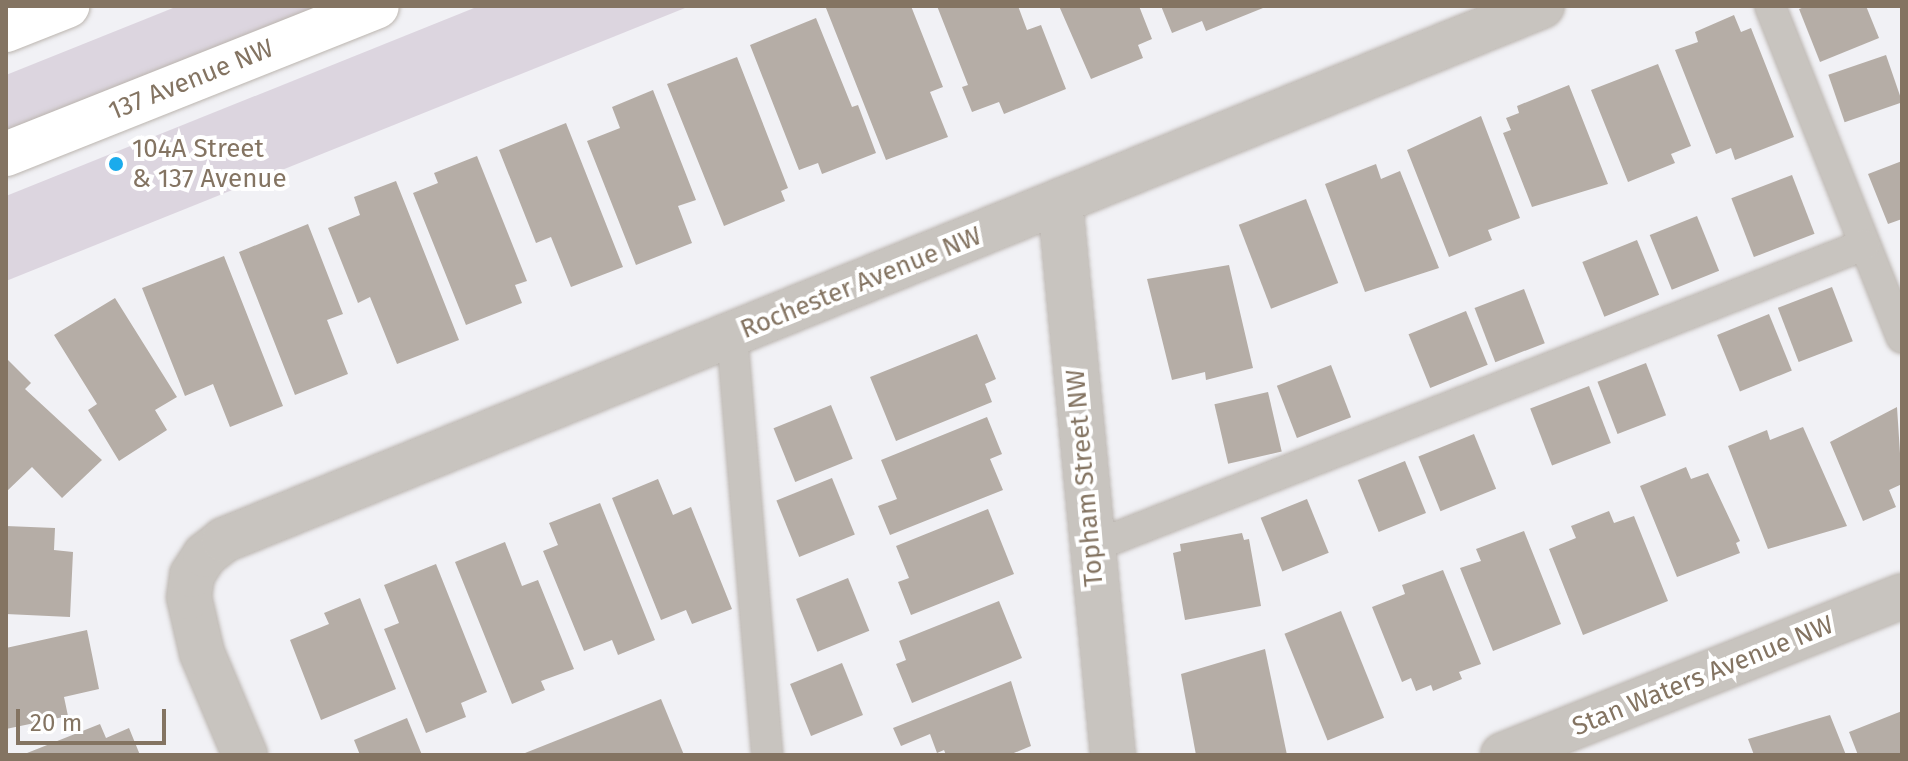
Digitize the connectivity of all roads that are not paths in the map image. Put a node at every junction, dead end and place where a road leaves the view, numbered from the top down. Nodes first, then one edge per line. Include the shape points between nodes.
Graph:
1 (67, 6) edge
2 (377, 6) edge
3 (1542, 6) edge
4 (1770, 6) edge
5 (6, 30) edge
6 (6, 154) edge
7 (1060, 201) junction
8 (1864, 245) junction
9 (732, 335) junction
10 (1902, 338) edge
11 (1092, 547) junction
12 (1902, 596) edge
13 (245, 755) edge
14 (767, 755) edge
15 (1113, 755) edge
16 (1503, 755) edge

1 - 5 main road
2 - 6 main road, 137 Avenue NW
3 - 7 street, Rochester Avenue NW
4 - 8 lane
7 - 9 street, Rochester Avenue NW
7 - 11 street, Topham Street NW
8 - 10 lane
8 - 11 lane
9 - 13 street, Rochester Avenue NW via 224,540 192,575 191,618
9 - 14 lane
11 - 15 street, Topham Street NW
12 - 16 street, Stan Waters Avenue NW

